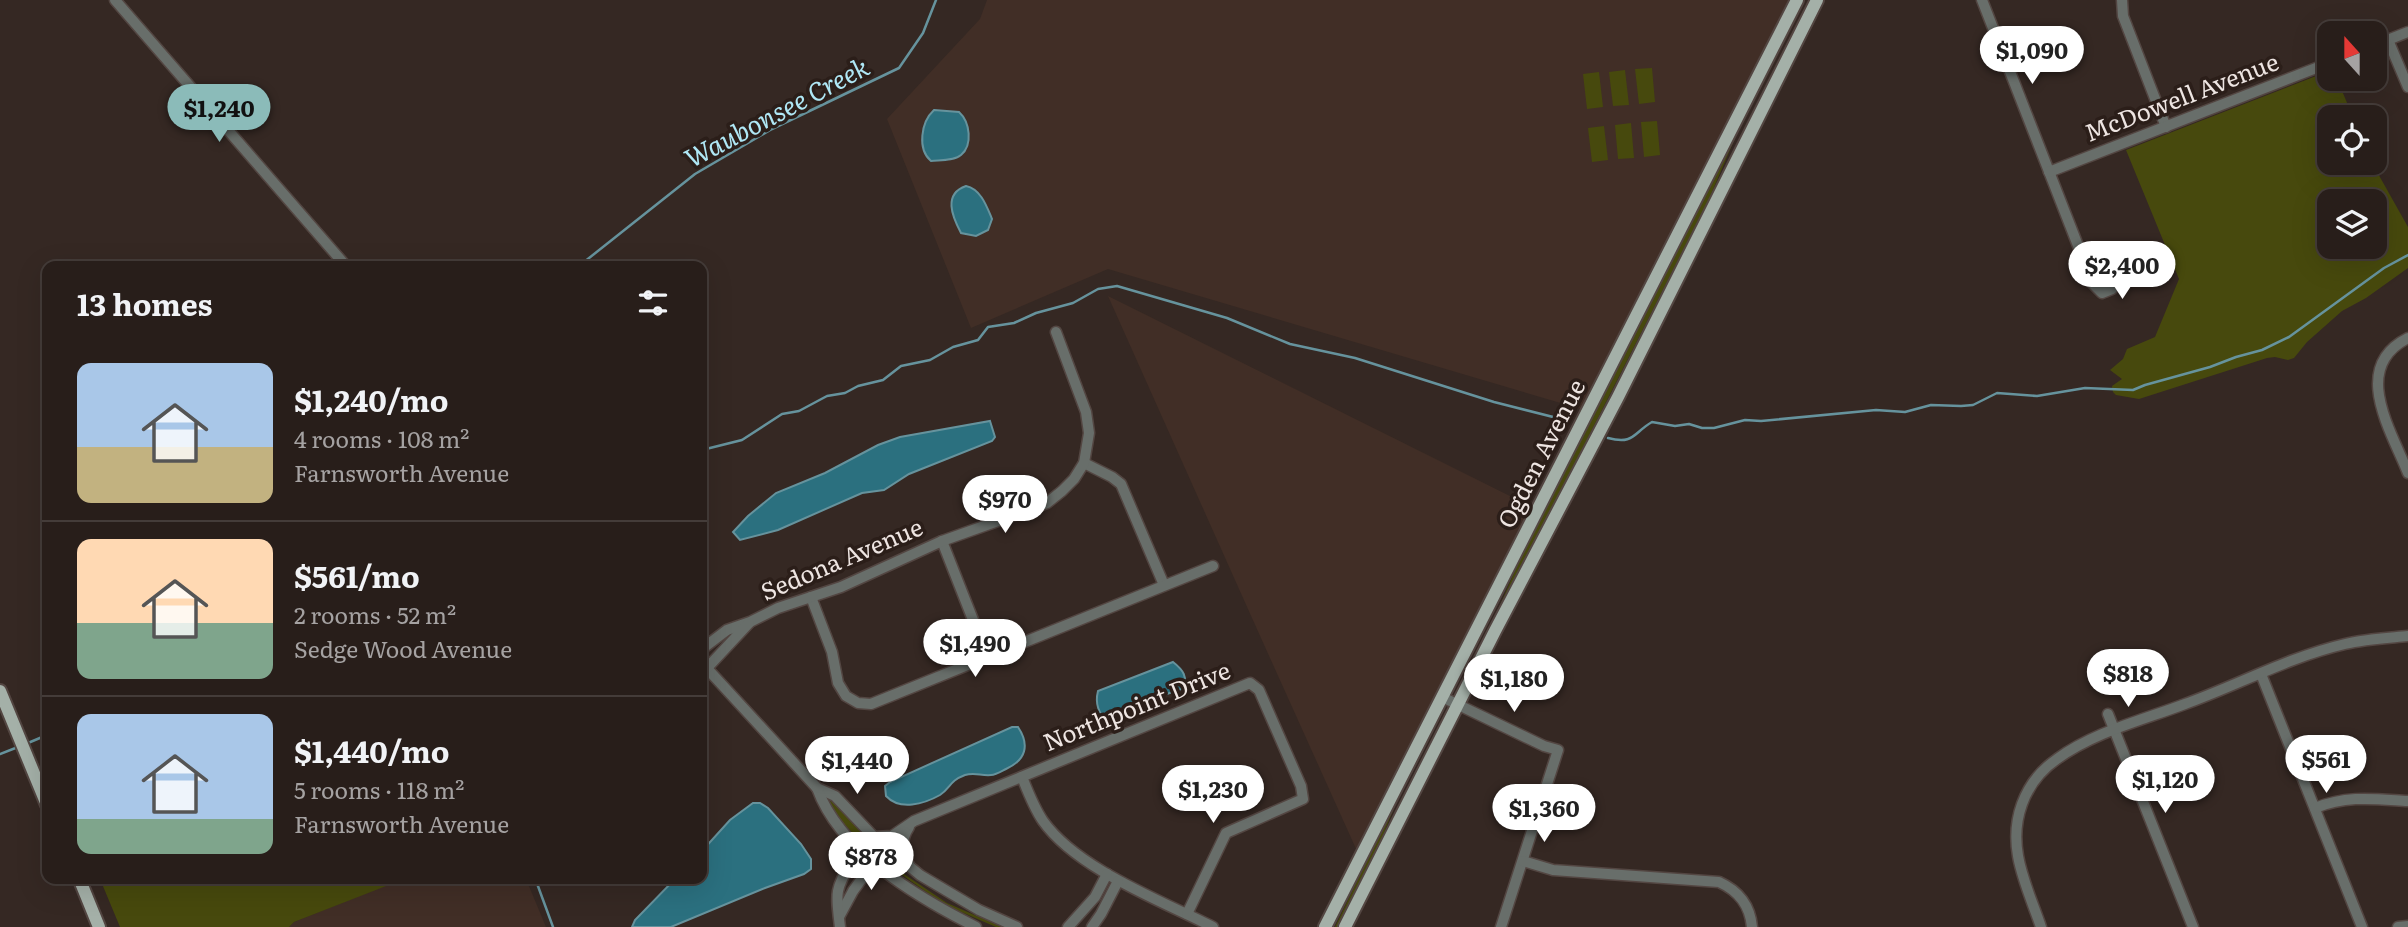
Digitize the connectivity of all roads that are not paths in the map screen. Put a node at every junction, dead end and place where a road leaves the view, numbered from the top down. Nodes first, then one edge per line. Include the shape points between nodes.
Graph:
1 (115, 0) edge
2 (1797, 0) edge
3 (1817, 0) edge
4 (1982, 0) edge
5 (2122, 0) edge
6 (2408, 32) edge
7 (2388, 40) joint
8 (2317, 68) edge
9 (2408, 87) edge
10 (2166, 127) junction
11 (2049, 172) junction
12 (342, 261) edge
13 (2085, 262) dead end
14 (1056, 332) dead end
15 (2408, 338) edge
16 (1084, 463) junction
17 (2408, 474) edge
18 (942, 541) junction
19 (1213, 566) dead end
20 (1164, 585) junction
21 (811, 597) junction
22 (750, 622) junction
23 (2408, 636) edge
24 (707, 645) edge
25 (988, 657) junction
26 (707, 662) edge
27 (707, 668) edge
28 (2261, 674) junction
29 (0, 691) edge
30 (1442, 697) junction
31 (1459, 704) junction
32 (2108, 714) dead end
33 (2115, 730) junction
34 (1022, 777) junction
35 (817, 788) junction
36 (42, 793) edge
37 (2408, 801) edge
38 (2315, 808) junction
39 (914, 821) junction
40 (877, 840) junction
41 (868, 857) junction
42 (1523, 861) junction
43 (911, 868) junction
44 (1107, 874) junction
45 (1118, 881) junction
46 (81, 884) edge
47 (1187, 914) junction
48 (839, 922) edge
49 (2408, 926) edge
50 (99, 927) edge
51 (976, 927) edge
52 (1017, 927) edge
53 (1068, 927) edge
54 (1091, 927) edge
55 (1213, 927) edge
56 (1325, 927) edge
57 (1345, 927) edge
58 (1501, 927) edge
59 (1752, 927) edge
60 (2041, 927) edge
61 (2193, 927) edge
62 (2362, 927) edge
63 (2398, 927) edge

1 - 12 street
2 - 30 main road, Ogden Avenue
3 - 31 main road, Ogden Avenue
4 - 11 street
5 - 10 street via 2123,16
6 - 7 street
7 - 9 street
8 - 10 street, McDowell Avenue
10 - 11 street, McDowell Avenue
11 - 13 street
14 - 16 street via 1086,412 1089,433
15 - 17 street via 2384,359 2377,379 2380,403
16 - 18 street, Sedona Avenue via 1074,479 1047,503
16 - 20 street via 1121,484
18 - 21 street, Sedona Avenue
18 - 25 street
19 - 20 street
20 - 25 street
21 - 22 street, Sedona Avenue
21 - 25 street via 832,652 838,683 846,696 858,703 872,705
22 - 24 street, Sedona Avenue via 720,633
22 - 26 street, Sedona Avenue
23 - 28 street via 2343,645
27 - 35 street
28 - 33 street
28 - 38 street
29 - 36 main road
30 - 31 street
30 - 56 main road, Ogden Avenue
31 - 42 street via 1559,750
31 - 57 main road, Ogden Avenue
32 - 33 street
33 - 60 street via 2050,764 2022,804 2015,839 2017,856
33 - 61 street
34 - 39 street, Northpoint Drive
34 - 44 street via 1034,806 1053,833
34 - 47 street, Northpoint Drive via 1250,683 1259,690 1303,799 1226,833
35 - 40 street via 835,796
35 - 41 street via 824,806
37 - 38 street via 2353,798
38 - 62 street
39 - 40 street, Northpoint Drive
39 - 43 street via 902,843
40 - 41 street
40 - 43 street
41 - 48 street via 866,873
41 - 48 street via 852,861 842,878 836,898
41 - 51 street via 928,902
42 - 58 street
42 - 59 street via 1553,870 1719,882 1743,900
43 - 52 street via 979,910
44 - 45 street
44 - 53 street via 1095,897
45 - 47 street
45 - 54 street
46 - 50 main road
47 - 55 street
49 - 63 street

